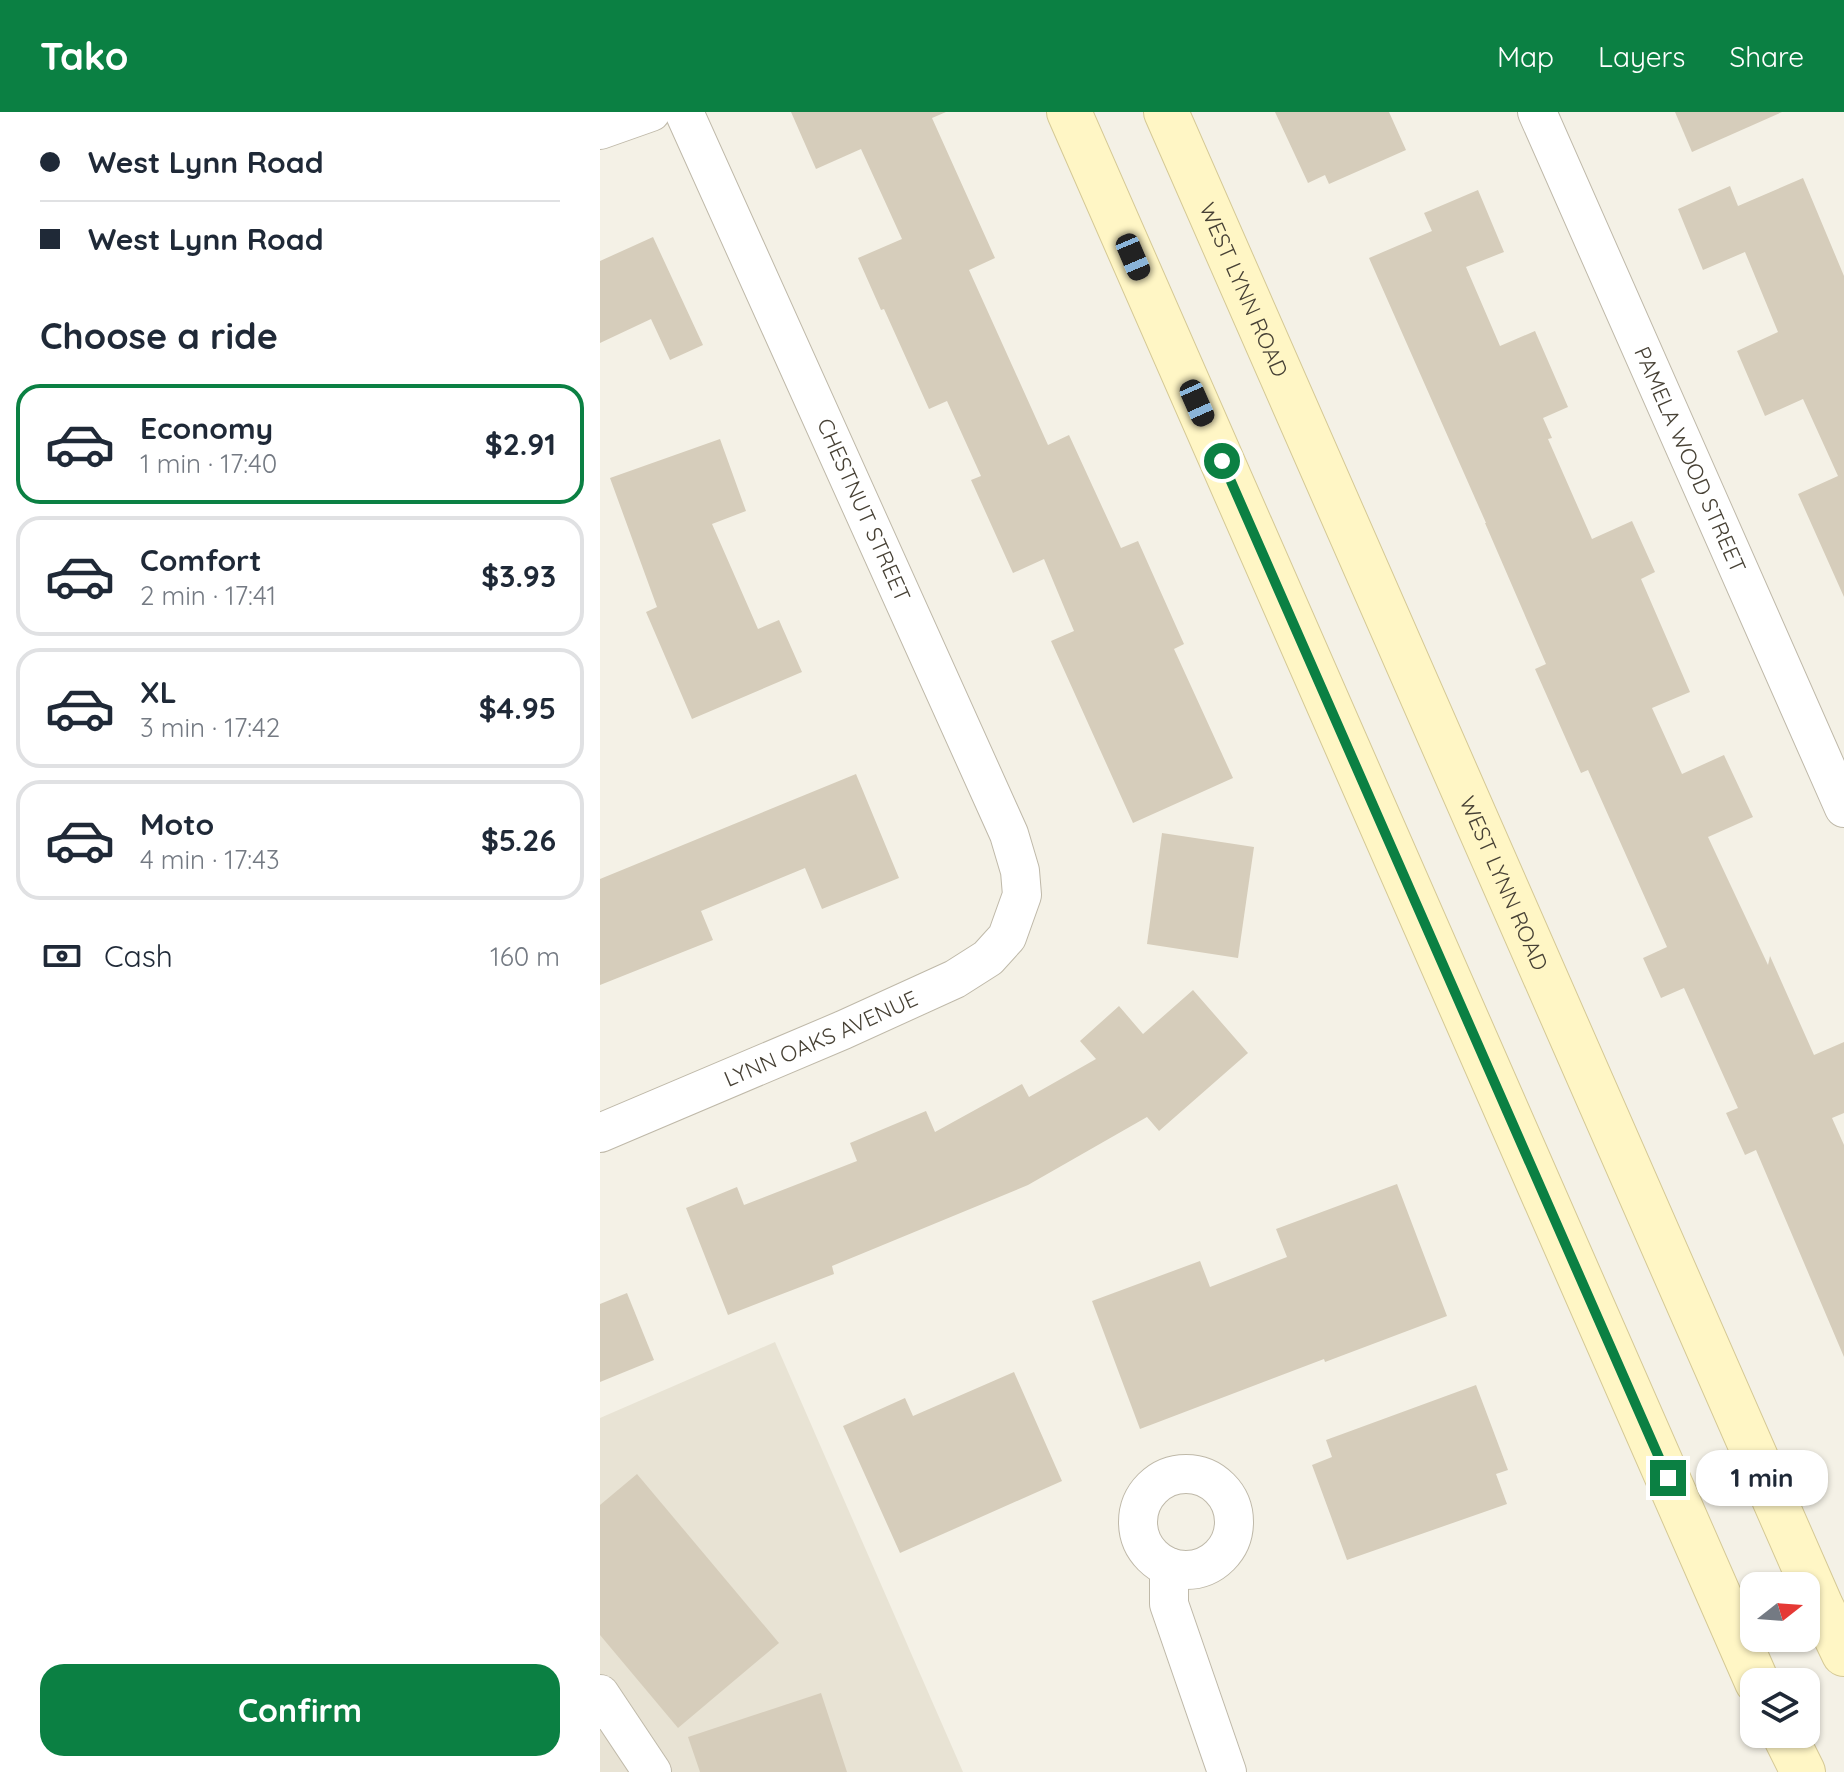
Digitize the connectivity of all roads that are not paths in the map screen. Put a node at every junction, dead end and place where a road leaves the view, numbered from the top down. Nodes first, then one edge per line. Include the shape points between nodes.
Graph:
1 (651, 112) edge
2 (684, 112) edge
3 (1069, 112) edge
4 (1166, 112) edge
5 (1537, 112) edge
6 (600, 130) edge
7 (1844, 808) edge
8 (1016, 914) joint
9 (600, 1133) edge
10 (1169, 1567) dead end
11 (1844, 1654) edge
12 (1751, 1668) edge
13 (600, 1694) edge
14 (1791, 1748) edge
15 (652, 1772) edge
16 (1227, 1772) edge
17 (1803, 1772) edge

1 - 6 street
2 - 8 street, CHESTNUT STREET via 1009,834 1020,871 1022,895
3 - 12 main road
4 - 11 main road, WEST LYNN ROAD
5 - 7 street, PAMELA WOOD STREET
8 - 9 street, LYNN OAKS AVENUE via 1007,937 988,958 955,979
10 - 16 street via 1169,1604
13 - 15 street
14 - 17 main road

